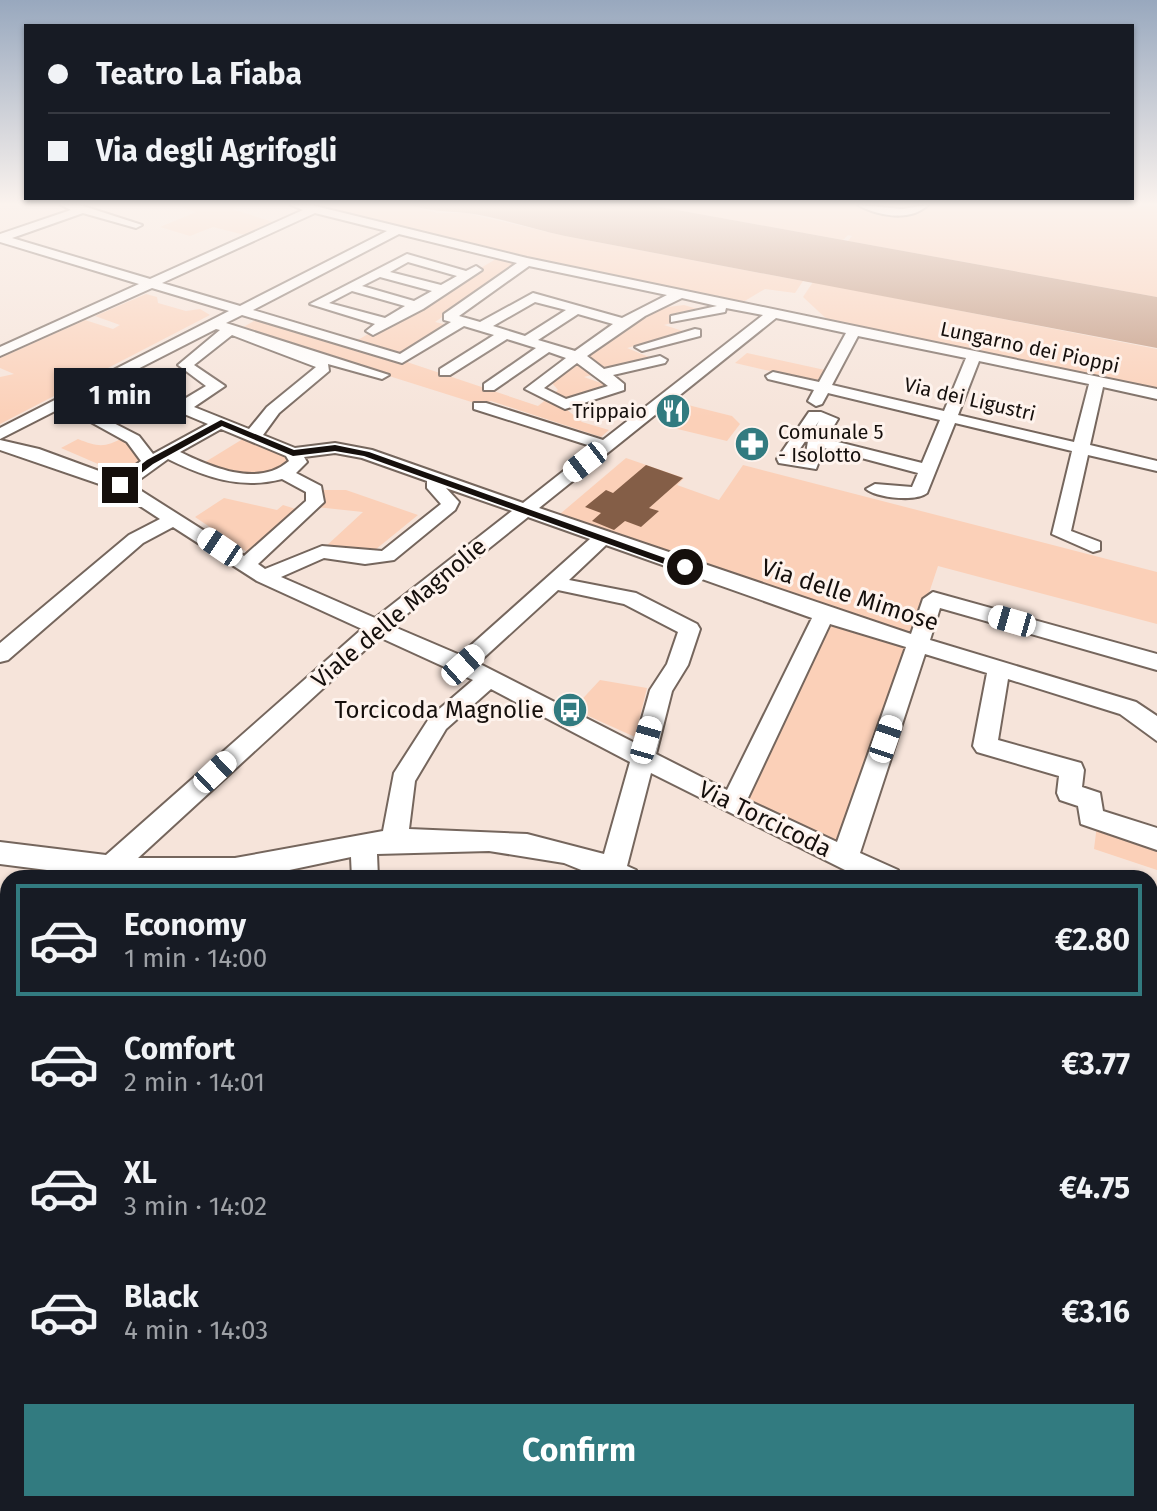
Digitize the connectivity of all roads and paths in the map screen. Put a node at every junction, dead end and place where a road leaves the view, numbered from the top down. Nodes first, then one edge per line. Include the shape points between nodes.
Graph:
1 (468, 275) edge
2 (119, 276) edge
3 (170, 276) edge
4 (305, 276) edge
5 (373, 276) edge
6 (401, 276) edge
7 (522, 276) edge
8 (589, 276) edge
9 (150, 285) junction
10 (282, 287) junction
11 (350, 287) junction
12 (518, 288) junction
13 (445, 290) junction
14 (336, 294) junction
15 (679, 295) junction
16 (707, 301) junction
17 (656, 304) junction
18 (418, 306) junction
19 (577, 309) junction
20 (720, 309) junction
21 (235, 311) junction
22 (344, 311) junction
23 (253, 313) junction
24 (456, 319) junction
25 (676, 319) junction
26 (767, 319) junction
27 (387, 323) junction
28 (222, 326) junction
29 (482, 327) junction
30 (620, 327) junction
31 (311, 329) junction
32 (853, 332) junction
33 (506, 334) junction
34 (526, 341) junction
35 (353, 342) junction
36 (547, 347) junction
37 (642, 347) junction
38 (0, 352) edge
39 (974, 356) junction
40 (579, 357) junction
41 (318, 360) junction
42 (445, 372) dead end
43 (604, 373) junction
44 (382, 375) dead end
45 (773, 376) dead end
46 (108, 377) junction
47 (1097, 381) junction
48 (134, 387) junction
49 (489, 387) dead end
50 (820, 388) junction
51 (1157, 394) edge
52 (480, 406) dead end
53 (182, 407) junction
54 (815, 415) junction
55 (949, 416) junction
56 (221, 423) junction
57 (0, 434) edge
58 (252, 435) junction
59 (816, 441) junction
60 (0, 445) edge
61 (606, 446) junction
62 (1084, 448) junction
63 (169, 453) junction
64 (293, 453) junction
65 (150, 462) junction
66 (1157, 466) edge
67 (928, 470) junction
68 (286, 474) junction
69 (436, 480) junction
70 (120, 485) junction
71 (875, 489) dead end
72 (523, 511) junction
73 (176, 518) junction
74 (602, 539) junction
75 (1093, 546) dead end
76 (246, 565) junction
77 (264, 577) junction
78 (555, 581) junction
79 (824, 615) junction
80 (377, 627) junction
81 (918, 644) junction
82 (0, 655) edge
83 (1157, 662) edge
84 (463, 665) junction
85 (999, 669) junction
86 (489, 678) junction
87 (1157, 732) edge
88 (643, 757) junction
89 (733, 804) junction
90 (1157, 839) edge
91 (395, 841) junction
92 (363, 845) junction
93 (0, 853) edge
94 (845, 858) junction
95 (100, 870) edge
96 (107, 870) edge
97 (226, 870) edge
98 (365, 870) edge
99 (608, 870) edge
100 (620, 870) edge
101 (871, 870) edge

1 - 13 street
2 - 9 street
3 - 9 street
4 - 10 street
5 - 11 street
6 - 13 street
7 - 12 street
8 - 15 street, Lungarno dei Pioppi
9 - 21 street
9 - 38 street
10 - 14 street
10 - 21 street
11 - 14 street
11 - 18 street
12 - 19 street
12 - 24 street
12 - 29 street
13 - 18 street
14 - 22 street via 317,304
15 - 16 street, Lungarno dei Pioppi
15 - 17 street
16 - 20 street, Lungarno dei Pioppi
16 - 26 street, Lungarno dei Pioppi
17 - 25 street
17 - 30 street
18 - 27 street
19 - 30 street
19 - 34 street
20 - 25 street
20 - 26 street, Lungarno dei Pioppi
21 - 23 street
21 - 28 street
22 - 27 street
22 - 31 street
23 - 28 street
23 - 31 street
24 - 29 street
24 - 35 street via 402,359
25 - 37 street via 695,333
26 - 32 street, Lungarno dei Pioppi
26 - 61 street, Viale delle Magnolie
27 - 35 street
28 - 41 street
28 - 46 street
28 - 53 street via 185,365 217,386
29 - 33 street
30 - 37 street
30 - 40 street
31 - 35 street
32 - 39 street, Lungarno dei Pioppi
32 - 50 street
33 - 34 street
33 - 42 street
34 - 36 street
36 - 40 street
36 - 49 street
37 - 43 street via 660,360
39 - 47 street, Lungarno dei Pioppi
39 - 55 street
40 - 43 street
40 - 43 street via 533,389 565,404 619,387
41 - 44 street
41 - 58 street via 324,368
45 - 50 street, Via dei Ligustri
46 - 48 street
46 - 57 street
47 - 51 street, Lungarno dei Pioppi
47 - 62 street
48 - 53 street
48 - 65 street via 97,405 88,416 133,439
50 - 54 street
50 - 55 street, Via dei Ligustri
52 - 61 street
53 - 56 street
54 - 59 street via 830,419
54 - 59 street via 785,459 810,465
55 - 62 street, Via dei Ligustri
55 - 67 street
56 - 58 street
56 - 63 street
58 - 64 street
59 - 67 street
60 - 70 street, Via Torcicoda
61 - 72 street, Viale delle Magnolie
62 - 66 street, Via dei Ligustri
62 - 75 street via 1061,534
63 - 65 street
63 - 68 street via 218,474
64 - 68 street via 298,462
64 - 69 street, Via delle Mimose via 344,449
65 - 70 street
67 - 71 street via 918,493
68 - 76 street via 315,490 315,502
69 - 72 street, Via delle Mimose
69 - 77 street via 449,506 387,556 322,552
70 - 73 street, Via Torcicoda
72 - 74 street, Via delle Mimose
72 - 80 street, Viale delle Magnolie
73 - 76 street, Via Torcicoda
73 - 82 street via 136,539
74 - 78 street
74 - 79 street, Via delle Mimose
76 - 77 street, Via Torcicoda
77 - 80 street, Via Torcicoda
78 - 84 street
78 - 88 street via 629,598 690,629 661,690
79 - 81 street, Via delle Mimose
79 - 89 street
80 - 84 street, Via Torcicoda
80 - 96 street, Viale delle Magnolie
81 - 83 street via 933,599
81 - 85 street, Via delle Mimose
81 - 94 street
84 - 86 street, Via Torcicoda
85 - 87 street, Via delle Mimose via 1128,708
85 - 90 street via 985,746 1072,770 1069,793 1091,800 1090,817
86 - 88 street, Via Torcicoda
86 - 91 street via 438,723 403,780
88 - 89 street, Via Torcicoda
88 - 100 street
89 - 94 street, Via Torcicoda
91 - 92 street
91 - 99 street via 515,844
92 - 97 street
92 - 98 street
93 - 95 street
94 - 101 street, Via Torcicoda

